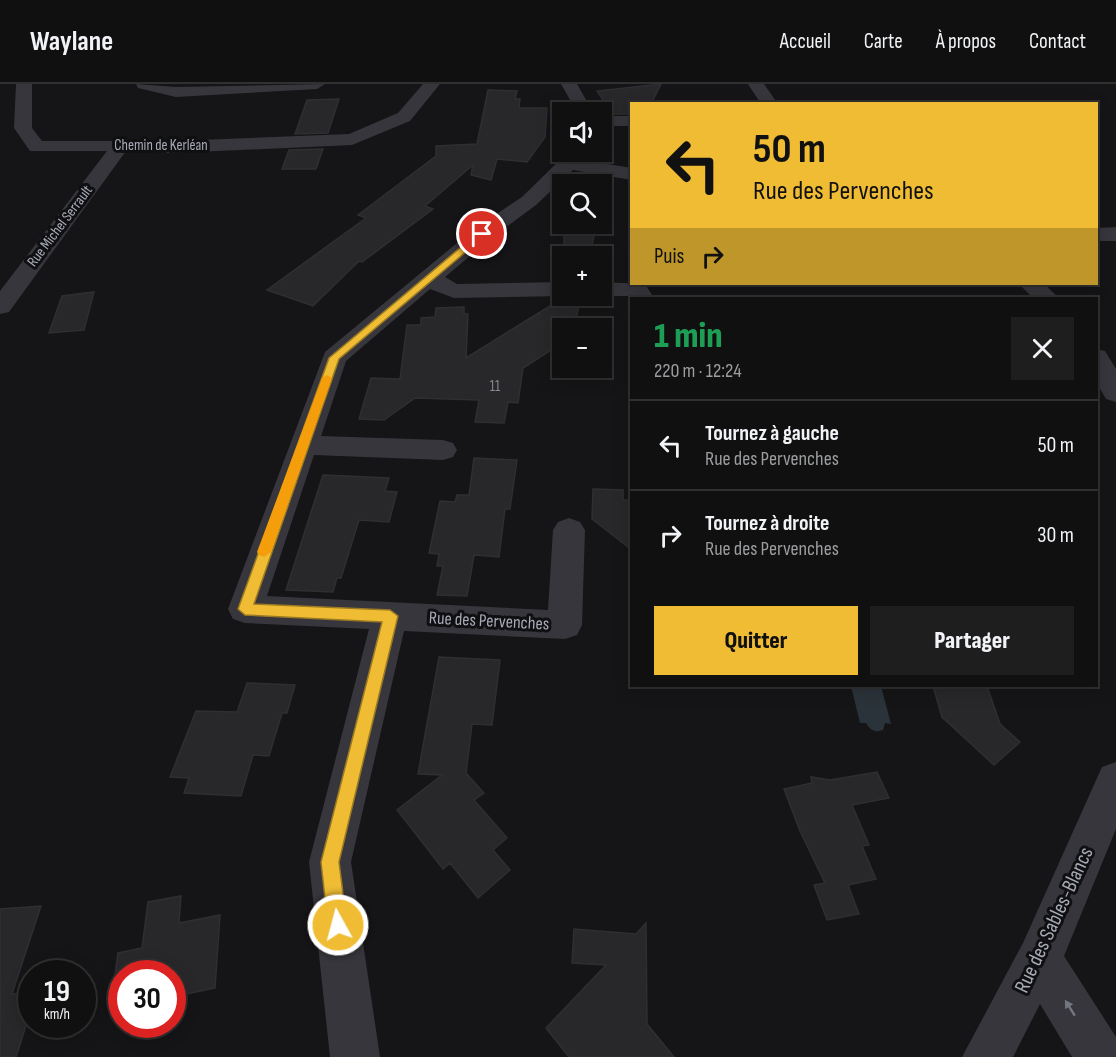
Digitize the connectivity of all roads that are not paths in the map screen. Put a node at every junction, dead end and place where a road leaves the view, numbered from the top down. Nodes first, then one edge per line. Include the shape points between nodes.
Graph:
1 (24, 84) edge
2 (144, 84) edge
3 (317, 84) edge
4 (432, 84) edge
5 (569, 84) edge
6 (756, 84) edge
7 (281, 85) edge
8 (579, 102) edge
9 (769, 102) edge
10 (612, 121) edge
11 (630, 121) edge
12 (121, 145) junction
13 (568, 162) edge
14 (590, 162) edge
15 (630, 173) edge
16 (1116, 234) edge
17 (1098, 235) edge
18 (432, 276) junction
19 (1032, 285) edge
20 (552, 289) edge
21 (612, 289) edge
22 (642, 297) edge
23 (1046, 297) edge
24 (0, 307) edge
25 (1098, 360) edge
26 (1116, 391) edge
27 (303, 446) junction
28 (443, 450) dead end
29 (569, 530) dead end
30 (390, 616) junction
31 (1116, 781) edge
32 (1039, 959) junction
33 (355, 1057) edge
34 (987, 1057) edge
35 (1100, 1057) edge

1 - 12 street, Chemin de Kerléan via 23,128 37,147
2 - 7 street via 176,92
3 - 7 street
4 - 12 street, Chemin de Kerléan via 404,117 352,139 173,147
5 - 8 street
6 - 9 street
10 - 11 street
12 - 24 street, Rue Michel Serrault
13 - 18 street, Rue des Pervenches via 530,201
14 - 15 street, Rue des Pervenches
16 - 17 street
18 - 20 street via 439,285 454,291
18 - 27 street, Rue des Pervenches via 334,358
19 - 23 street
21 - 22 street via 637,288
25 - 26 street
27 - 28 street
27 - 30 street, Rue des Pervenches via 245,609
29 - 30 street, Rue des Pervenches via 565,625
30 - 33 street via 330,862
31 - 32 street, Rue des Sables-Blancs
32 - 34 street, Rue des Sables-Blancs
35 -> 32 street

